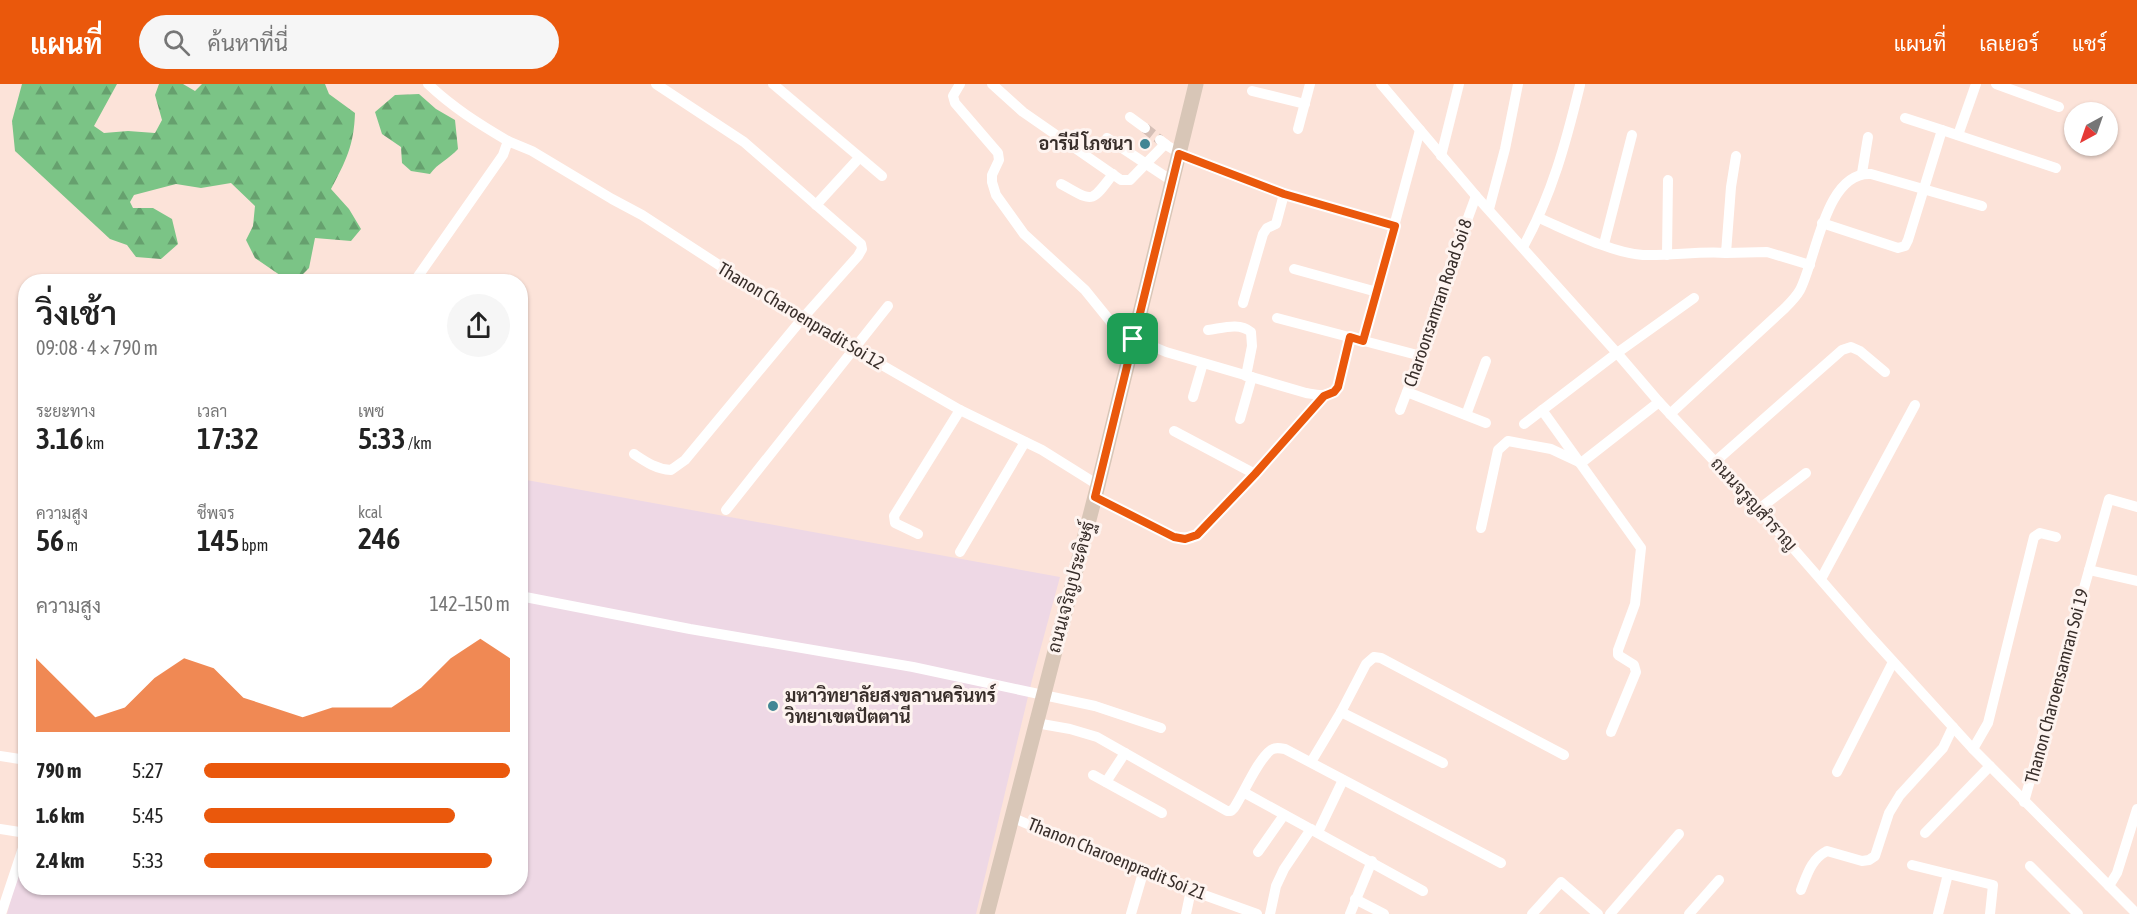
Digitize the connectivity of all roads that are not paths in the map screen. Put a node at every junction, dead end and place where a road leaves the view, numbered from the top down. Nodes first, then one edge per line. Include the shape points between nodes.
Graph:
1 (428, 84) edge
2 (656, 84) edge
3 (773, 84) edge
4 (960, 84) edge
5 (992, 84) edge
6 (1196, 84) edge
7 (1310, 84) edge
8 (1381, 84) edge
9 (1459, 84) edge
10 (1518, 84) edge
11 (1976, 84) edge
12 (1996, 84) edge
13 (1580, 85) edge
14 (1252, 91) dead end
15 (1305, 104) junction
16 (2059, 107) dead end
17 (1130, 117) dead end
18 (1905, 118) dead end
19 (1145, 128) tunnel mouth
20 (1298, 129) dead end
21 (1420, 130) junction
22 (1942, 130) junction
23 (1632, 135) dead end
24 (1958, 135) junction
25 (1868, 137) dead end
26 (1107, 138) dead end
27 (508, 141) junction
28 (1179, 154) junction
29 (1441, 156) junction
30 (1736, 156) dead end
31 (859, 158) junction
32 (1147, 164) junction
33 (2056, 168) dead end
34 (1862, 173) junction
35 (1113, 174) junction
36 (882, 176) dead end
37 (1668, 180) dead end
38 (1172, 181) junction
39 (1061, 184) dead end
40 (1924, 189) junction
41 (1284, 194) junction
42 (1476, 196) junction
43 (816, 205) junction
44 (1982, 206) dead end
45 (1489, 209) junction
46 (1539, 218) junction
47 (1822, 223) junction
48 (1395, 226) junction
49 (1604, 244) junction
50 (1523, 247) junction
51 (1726, 253) junction
52 (1667, 255) junction
53 (1810, 265) junction
54 (1294, 269) dead end
55 (420, 274) edge
56 (1377, 292) junction
57 (1694, 298) dead end
58 (1243, 303) dead end
59 (888, 306) dead end
60 (1277, 318) dead end
61 (802, 319) junction
62 (1208, 330) dead end
63 (1350, 337) junction
64 (1133, 339) junction
65 (1363, 341) junction
66 (854, 348) junction
67 (1617, 353) junction
68 (1421, 356) junction
69 (1486, 361) dead end
70 (1203, 363) junction
71 (1885, 372) dead end
72 (1249, 376) junction
73 (1407, 392) junction
74 (1324, 396) junction
75 (1193, 397) dead end
76 (1659, 402) junction
77 (1916, 405) dead end
78 (960, 410) junction
79 (1400, 410) dead end
80 (1542, 410) junction
81 (1670, 414) junction
82 (1466, 415) junction
83 (1240, 419) dead end
84 (1486, 423) dead end
85 (1524, 424) dead end
86 (1174, 431) dead end
87 (1025, 442) junction
88 (634, 454) dead end
89 (1716, 461) junction
90 (1581, 463) junction
91 (1806, 473) dead end
92 (1255, 474) junction
93 (1096, 491) junction
94 (2137, 507) edge
95 (1760, 509) junction
96 (726, 510) dead end
97 (1481, 528) dead end
98 (918, 534) dead end
99 (2056, 537) dead end
100 (960, 552) dead end
101 (2089, 570) junction
102 (1821, 579) junction
103 (2137, 581) edge
104 (528, 598) edge
105 (1893, 662) junction
106 (1043, 696) junction
107 (1341, 712) junction
108 (1036, 723) junction
109 (1953, 727) junction
110 (1161, 728) dead end
111 (1611, 732) dead end
112 (1973, 749) junction
113 (1125, 753) junction
114 (1564, 755) dead end
115 (0, 756) edge
116 (18, 759) edge
117 (1311, 762) junction
118 (1443, 763) dead end
119 (1990, 766) junction
120 (1837, 772) dead end
121 (1093, 775) dead end
122 (1343, 780) junction
123 (1106, 783) junction
124 (1245, 793) junction
125 (2024, 802) junction
126 (2137, 809) edge
127 (1162, 813) dead end
128 (1284, 815) junction
129 (1011, 817) junction
130 (0, 829) edge
131 (1315, 830) junction
132 (18, 832) edge
133 (1925, 833) dead end
134 (1679, 834) dead end
135 (1258, 852) dead end
136 (18, 858) edge
137 (1372, 861) junction
138 (1501, 863) dead end
139 (1912, 866) dead end
140 (2030, 866) dead end
141 (1143, 873) junction
142 (1948, 874) junction
143 (1719, 880) dead end
144 (2109, 886) junction
145 (1191, 890) junction
146 (1801, 890) dead end
147 (1423, 891) dead end
148 (4, 892) edge
149 (1355, 899) junction
150 (2129, 912) edge
151 (2, 914) edge
152 (987, 914) edge
153 (1131, 914) edge
154 (1186, 914) edge
155 (1257, 914) edge
156 (1270, 914) edge
157 (1350, 914) edge
158 (1384, 914) edge
159 (1532, 914) edge
160 (1598, 914) edge
161 (1610, 914) edge
162 (1689, 914) edge
163 (1938, 914) edge
164 (1990, 914) edge
165 (2078, 914) edge

1 - 27 street, Thanon Charoenpradit Soi 12 via 465,115
2 - 43 street via 744,142
3 - 31 street
4 - 64 street via 953,96 955,102 998,153 992,175 996,195 1024,234 1085,290 1114,327
5 - 35 street via 1023,112
6 - 28 main road, ถนนเจริญประดิษฐ์
7 - 15 street
8 - 21 street, ถนนจรูญสำราญ
9 - 29 street
10 - 45 street
11 - 24 street
12 - 16 street
13 - 46 street via 1565,149
14 - 15 street
15 - 20 street
17 - 19 street
18 - 22 street
21 - 29 street, ถนนจรูญสำราญ
21 - 48 street
22 - 24 street
22 - 40 street
23 - 49 street
24 - 33 street
25 - 34 street
26 - 32 street
27 - 55 street via 503,155
27 - 61 street, Thanon Charoenpradit Soi 12 via 642,215
28 - 32 street via 1162,142
28 - 38 main road, ถนนเจริญประดิษฐ์
28 - 41 street
29 - 42 street, ถนนจรูญสำราญ
30 - 51 street
31 - 36 street
31 - 43 street
32 - 35 street via 1126,182
32 - 38 street
34 - 40 street
34 - 47 street via 1840,191
35 - 39 street via 1092,198
37 - 52 street
38 - 64 main road, ถนนเจริญประดิษฐ์
40 - 44 street
40 - 47 street via 1905,246 1898,248
41 - 48 street
41 - 58 street via 1275,224 1263,234
42 - 45 street, ถนนจรูญสำราญ
42 - 68 street, Charoonsamran Road Soi 8
43 - 61 street via 861,244 861,249
45 - 50 street, ถนนจรูญสำราญ
46 - 49 street
46 - 50 street
47 - 53 street
48 - 56 street
49 - 52 street via 1630,253
50 - 67 street, ถนนจรูญสำราญ
51 - 52 street
51 - 53 street via 1767,252
53 - 81 street via 1799,291 1785,308
54 - 56 street
56 - 65 street
57 - 67 street
59 - 66 street
60 - 63 street
61 - 66 street, Thanon Charoenpradit Soi 12
61 - 88 street via 677,468 663,470
62 - 72 street via 1239,326 1251,332
63 - 65 street
63 - 74 street, Thanon Charoenpradit Soi 12 via 1338,387
64 - 70 street
64 - 93 main road, ถนนเจริญประดิษฐ์
65 - 68 street
66 - 78 street, Thanon Charoenpradit Soi 12
66 - 96 street
67 - 76 street, ถนนจรูญสำราญ
67 - 80 street
68 - 73 street, Charoonsamran Road Soi 8
69 - 82 street
70 - 72 street
70 - 75 street
71 - 89 street via 1860,351 1851,347 1842,350
72 - 74 street
72 - 83 street
73 - 79 street, Charoonsamran Road Soi 8
73 - 82 street
74 - 92 street, Thanon Charoenpradit Soi 12
76 - 81 street, ถนนจรูญสำราญ
76 - 90 street
77 - 102 street
78 - 87 street, Thanon Charoenpradit Soi 12
78 - 98 street via 894,516 895,523
80 - 85 street
80 - 90 street
81 - 89 street, ถนนจรูญสำราญ
82 - 84 street
86 - 92 street
87 - 93 street, Thanon Charoenpradit Soi 12 via 1042,450
87 - 100 street
89 - 95 street, ถนนจรูญสำราญ
90 - 97 street via 1551,449 1508,441 1498,450
90 - 111 street via 1642,555 1635,604 1618,650 1618,655 1636,672
91 - 95 street
92 - 93 street, Thanon Charoenpradit Soi 12 via 1191,538 1174,537
93 - 106 main road, ถนนเจริญประดิษฐ์
94 - 101 street, Thanon Charoensamran Soi 19 via 2109,499
95 - 102 street, ถนนจรูญสำราญ
99 - 112 street via 2040,533 2034,537 1988,723
101 - 103 street
101 - 125 street, Thanon Charoensamran Soi 19
102 - 105 street, ถนนจรูญสำราญ
104 - 106 street via 913,668
105 - 109 street, ถนนจรูญสำราญ
105 - 120 street
106 - 108 main road, ถนนเจริญประดิษฐ์
106 - 110 street via 1095,706
107 - 114 street via 1366,664 1374,657 1381,658
107 - 117 street
107 - 118 street
108 - 113 street via 1097,737
108 - 129 main road, ถนนเจริญประดิษฐ์
109 - 112 street, ถนนจรูญสำราญ
109 - 146 street via 1943,748 1900,795 1889,813 1875,856 1862,861 1827,851 1812,863
112 - 119 street, ถนนจรูญสำราญ
113 - 123 street
113 - 124 street via 1227,811 1232,811
115 - 116 street
117 - 122 street
117 - 124 street via 1285,749 1271,749
119 - 125 street, ถนนจรูญสำราญ
119 - 133 street
121 - 123 street
122 - 131 street
122 - 138 street
123 - 127 street
124 - 128 street
125 - 144 street, ถนนจรูญสำราญ
126 - 144 street via 2117,873
128 - 131 street
128 - 135 street
129 - 141 street, Thanon Charoenpradit Soi 21
129 - 152 main road, ถนนเจริญประดิษฐ์
130 - 132 street
131 - 137 street
131 - 156 street via 1284,869
134 - 161 street
136 - 148 street
137 - 147 street
137 - 149 street
139 - 142 street
140 - 165 street
141 - 145 street, Thanon Charoenpradit Soi 21
141 - 153 street
142 - 163 street
142 - 164 street via 1993,885
143 - 162 street
144 - 150 street, ถนนจรูญสำราญ
145 - 154 street
145 - 155 street, Thanon Charoenpradit Soi 21
148 - 151 street
149 - 157 street
149 - 158 street
159 - 160 street via 1561,882

